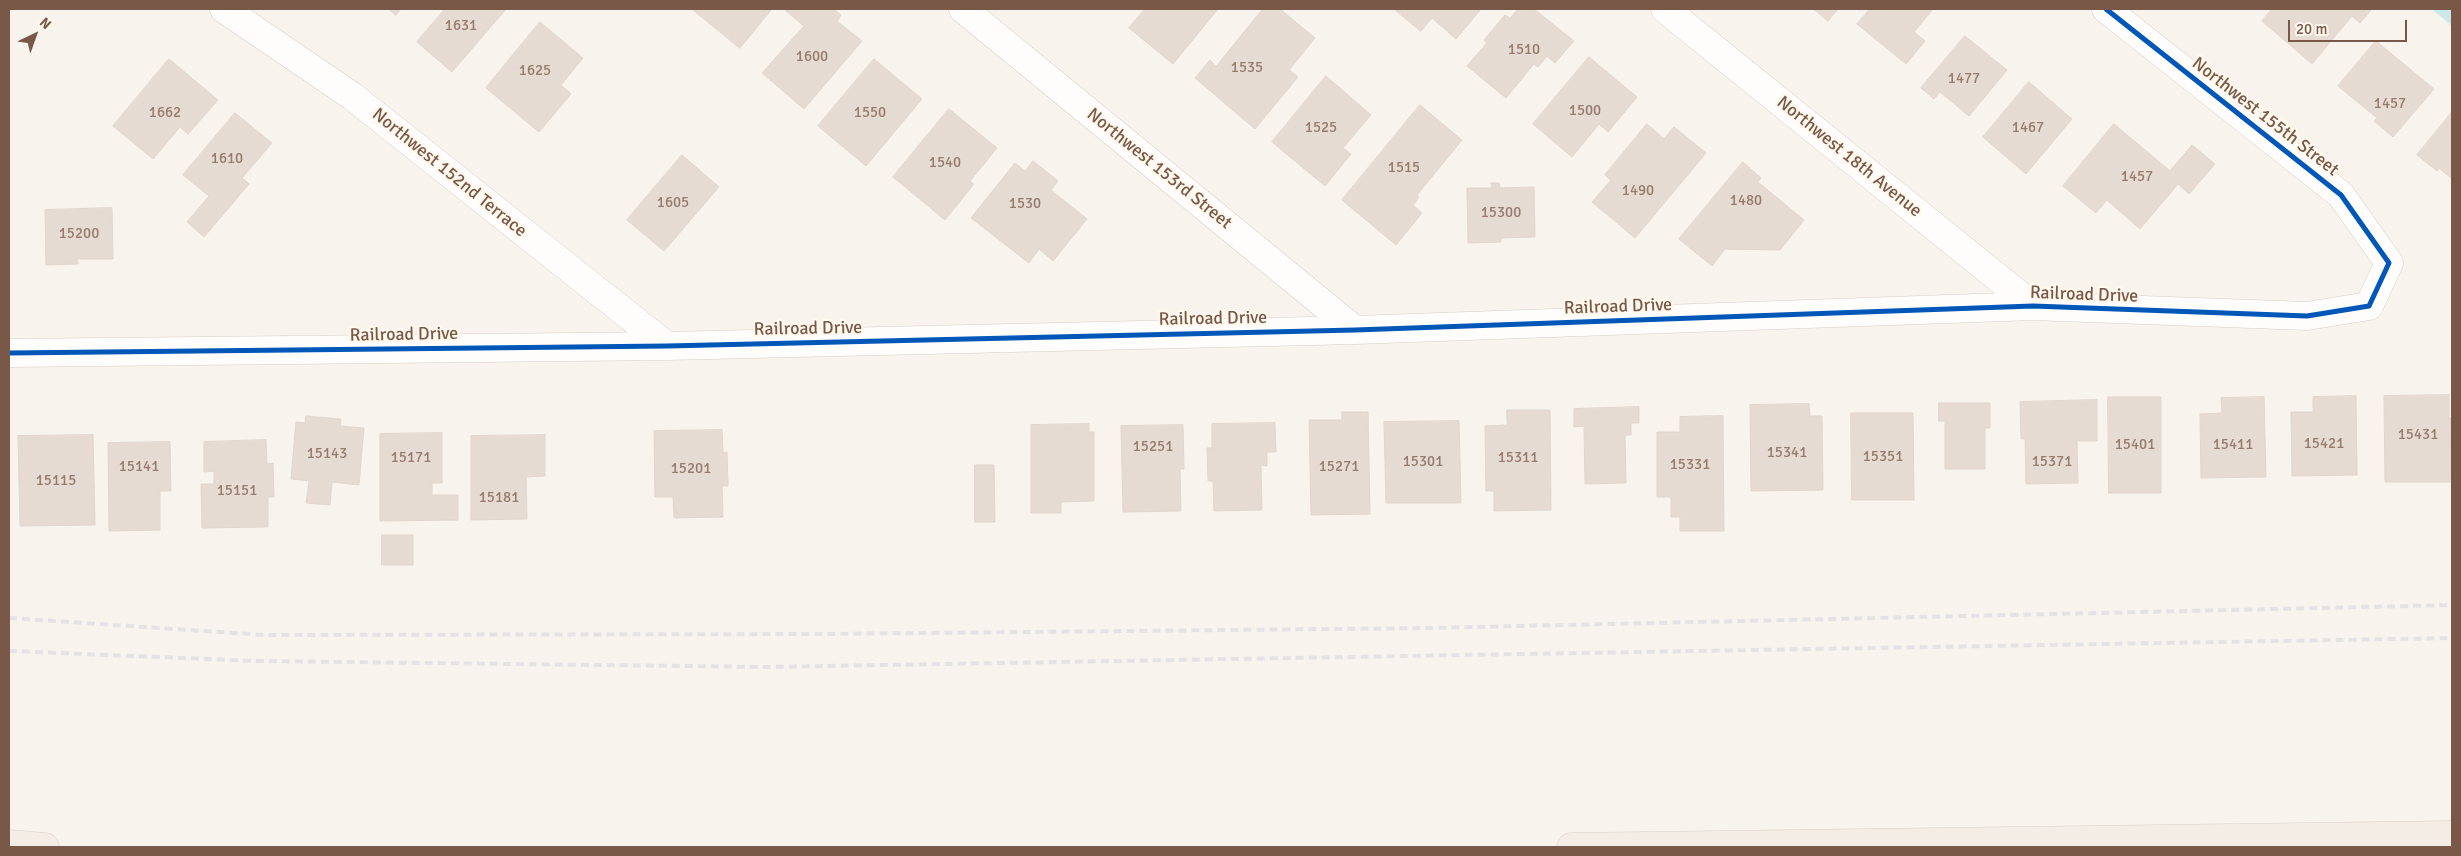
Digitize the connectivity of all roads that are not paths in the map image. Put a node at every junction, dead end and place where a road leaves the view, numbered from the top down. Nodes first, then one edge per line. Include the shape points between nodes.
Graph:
1 (224, 9) edge
2 (963, 9) edge
3 (1665, 9) edge
4 (2106, 9) edge
5 (2389, 263) joint
6 (2032, 306) junction
7 (1356, 330) junction
8 (666, 346) junction
9 (9, 353) edge
10 (2452, 835) edge
11 (9, 844) edge
12 (45, 847) edge
13 (1571, 847) edge

1 - 8 street, Northwest 152nd Terrace via 352,96
2 - 7 street, Northwest 153rd Street
3 - 6 street, Northwest 18th Avenue
4 - 5 street, Northwest 155th Street via 2341,195
5 - 6 street, Railroad Drive via 2370,306 2307,316
6 - 7 street, Railroad Drive
7 - 8 street, Railroad Drive
8 - 9 street, Railroad Drive
10 - 13 main road
11 - 12 main road

